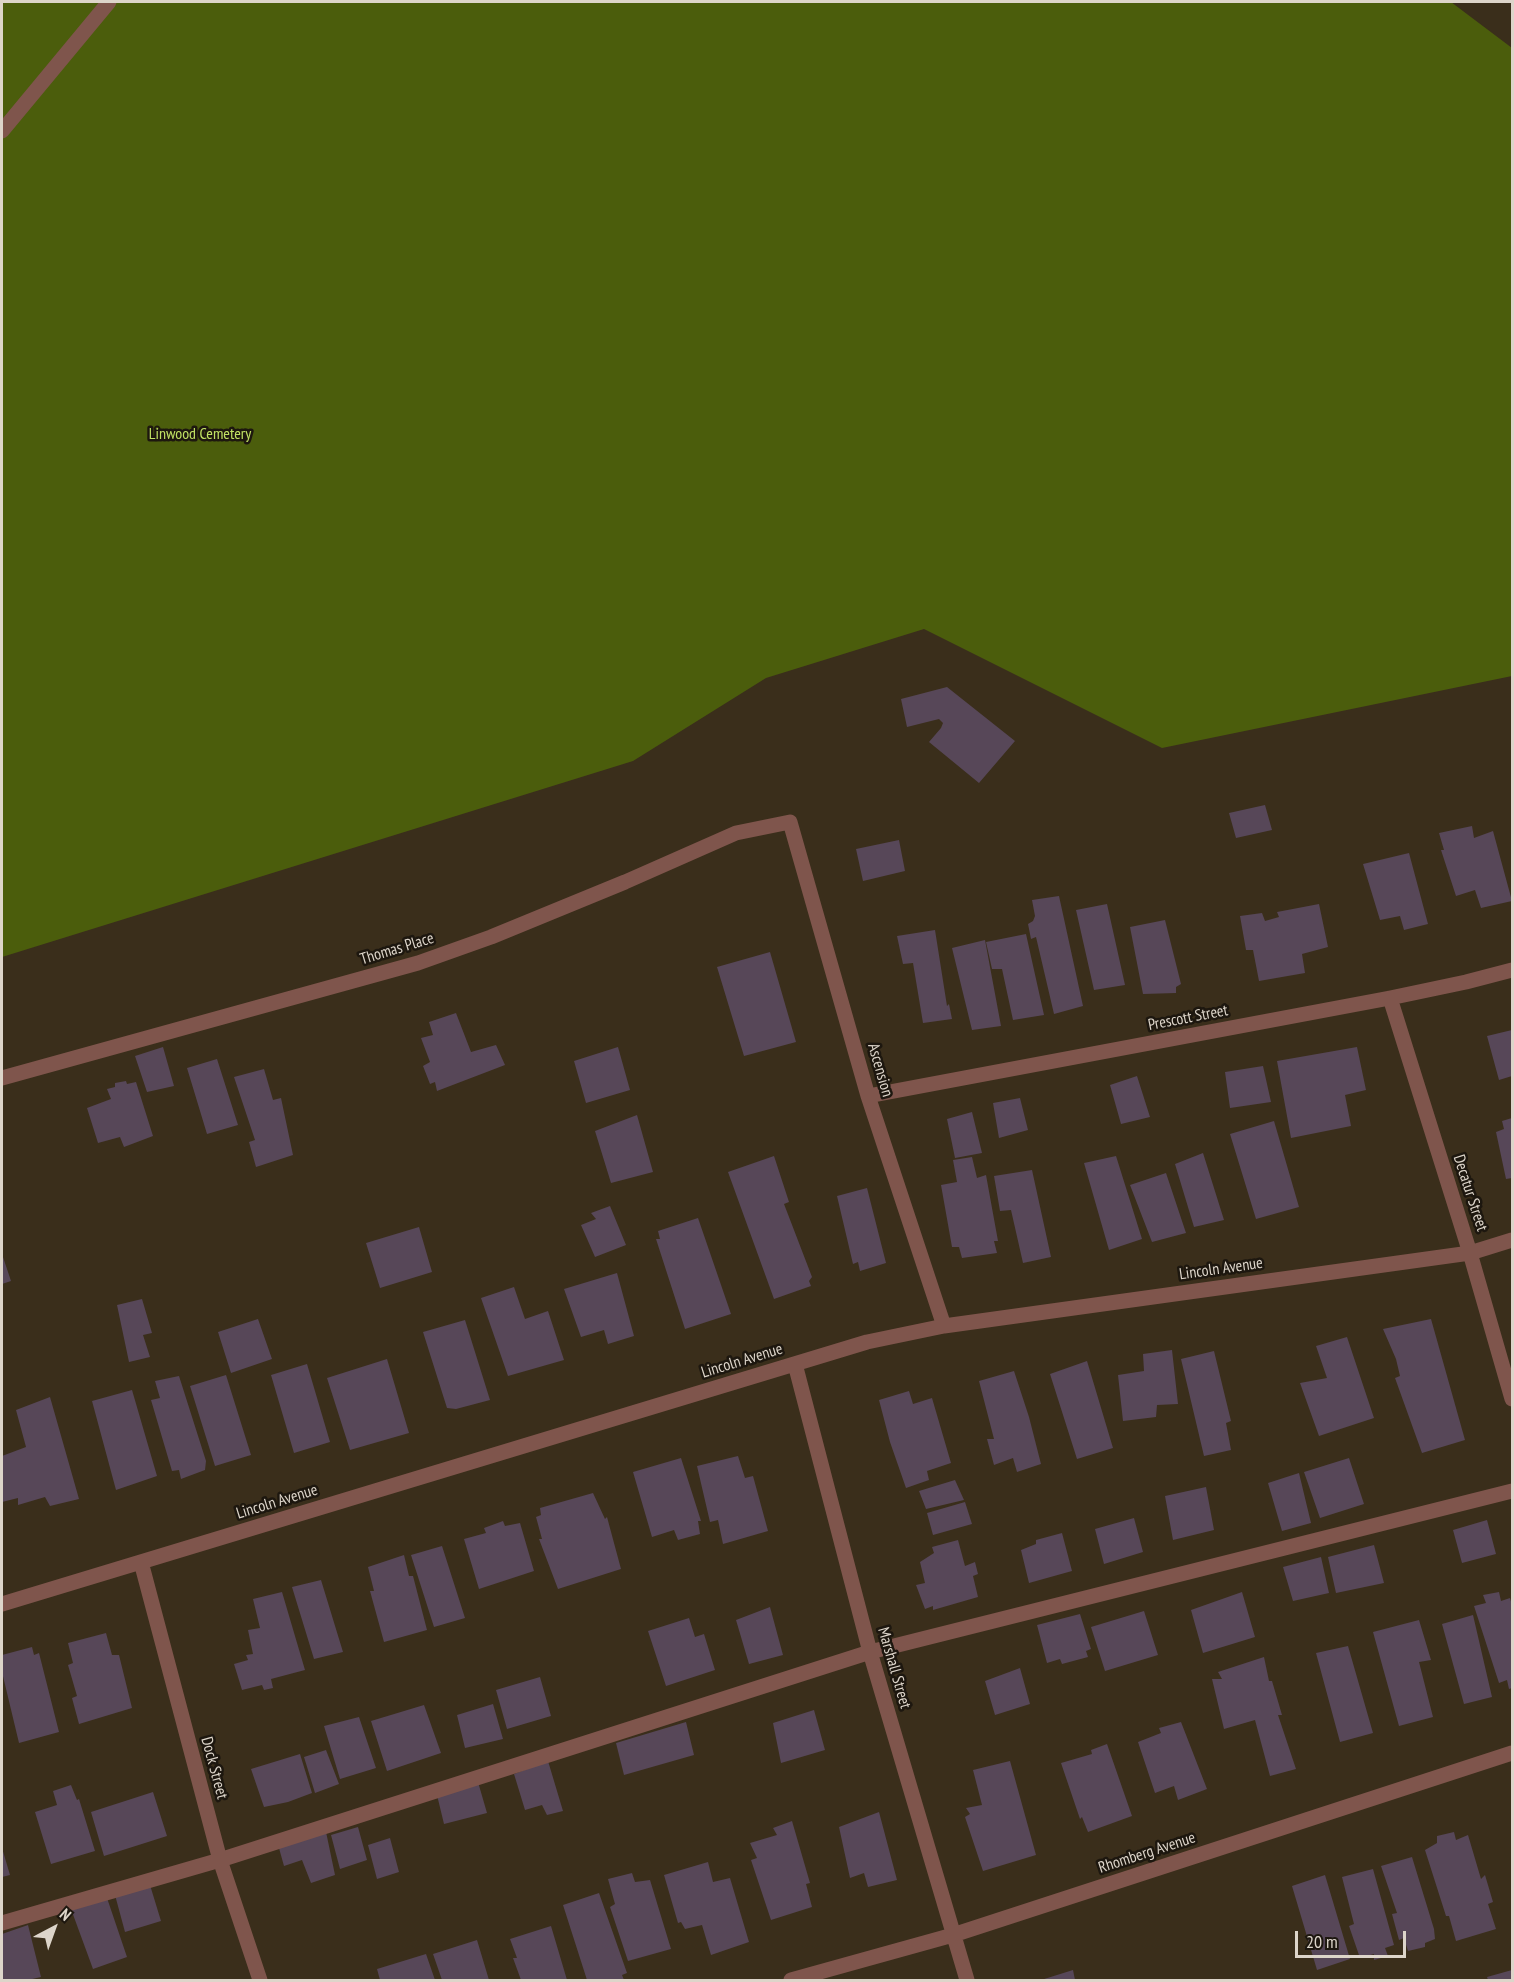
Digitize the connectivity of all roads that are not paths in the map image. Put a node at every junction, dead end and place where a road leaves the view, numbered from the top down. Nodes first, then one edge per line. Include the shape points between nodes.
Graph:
1 (109, 2) edge
2 (2, 131) edge
3 (790, 822) joint
4 (1512, 970) edge
5 (1390, 998) junction
6 (2, 1078) edge
7 (868, 1096) junction
8 (1512, 1240) edge
9 (1470, 1253) junction
10 (944, 1326) junction
11 (795, 1364) junction
12 (1512, 1399) edge
13 (1512, 1491) edge
14 (141, 1562) junction
15 (2, 1604) edge
16 (870, 1652) junction
17 (1512, 1753) edge
18 (220, 1860) junction
19 (2, 1923) edge
20 (953, 1935) junction
21 (260, 1980) edge
22 (791, 1980) edge
23 (967, 1980) edge

1 - 2 street
3 - 6 street, Thomas Place via 736,833 491,937 418,963
3 - 7 street, Ascension
4 - 5 street, Prescott Street
5 - 7 street, Prescott Street
5 - 9 street, Decatur Street
7 - 10 street, Ascension
8 - 9 street, Lincoln Avenue
9 - 10 street, Lincoln Avenue
9 - 12 street, Decatur Street
10 - 11 street, Lincoln Avenue via 867,1342
11 - 14 street, Lincoln Avenue
11 - 16 street, Marshall Street
13 - 16 street
14 - 15 street, Lincoln Avenue
14 - 18 street, Dock Street
16 - 18 street
16 - 20 street, Marshall Street
17 - 20 street, Rhomberg Avenue
18 - 19 street
18 - 21 street, Dock Street
20 - 22 street, Rhomberg Avenue
20 - 23 street, Marshall Street

